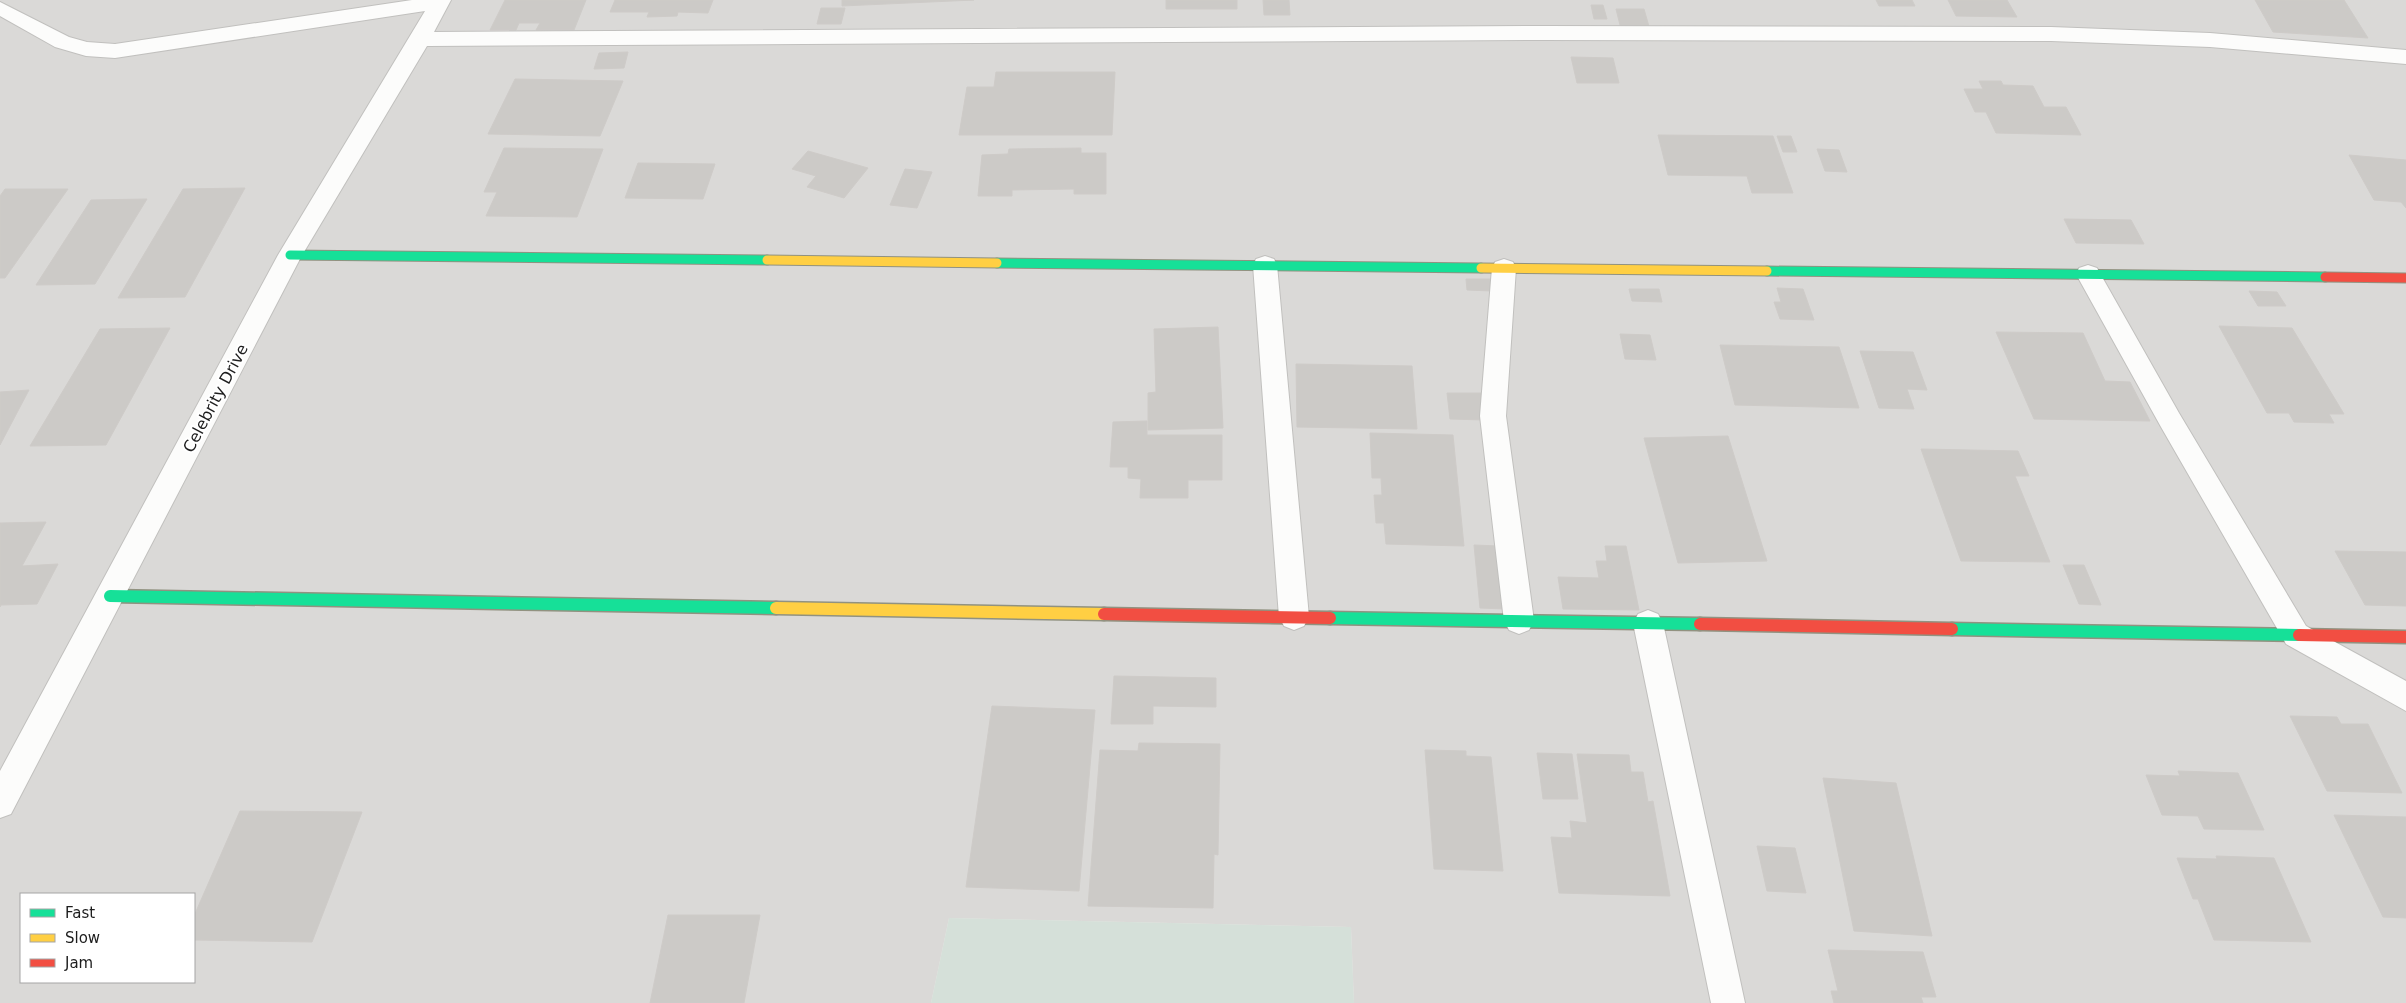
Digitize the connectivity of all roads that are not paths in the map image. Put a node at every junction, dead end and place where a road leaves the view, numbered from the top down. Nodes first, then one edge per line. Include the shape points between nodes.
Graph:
1 (440, 1) edge
2 (0, 8) edge
3 (420, 39) junction
4 (2406, 57) edge
5 (290, 255) junction
6 (1265, 265) junction
7 (1504, 268) junction
8 (2088, 274) junction
9 (2406, 278) edge
10 (110, 596) junction
11 (1294, 617) junction
12 (1519, 621) junction
13 (1648, 623) junction
14 (2296, 635) junction
15 (2406, 636) edge
16 (2406, 697) edge
17 (0, 803) edge
18 (1728, 1003) edge

1 - 2 street via 115,51 86,49 62,42
1 - 3 street, Celebrity Drive
3 - 4 street via 1540,33 2041,34 2210,40
3 - 5 street, Celebrity Drive
5 - 6 street
5 - 10 street, Celebrity Drive
6 - 7 street
6 - 11 street
7 - 8 street
7 - 12 street via 1494,416
8 - 9 street
8 - 14 street
10 - 11 street
10 - 17 street, Celebrity Drive
11 - 12 street
12 - 13 street
13 - 14 street
13 - 18 street
14 - 15 street
14 - 16 street

